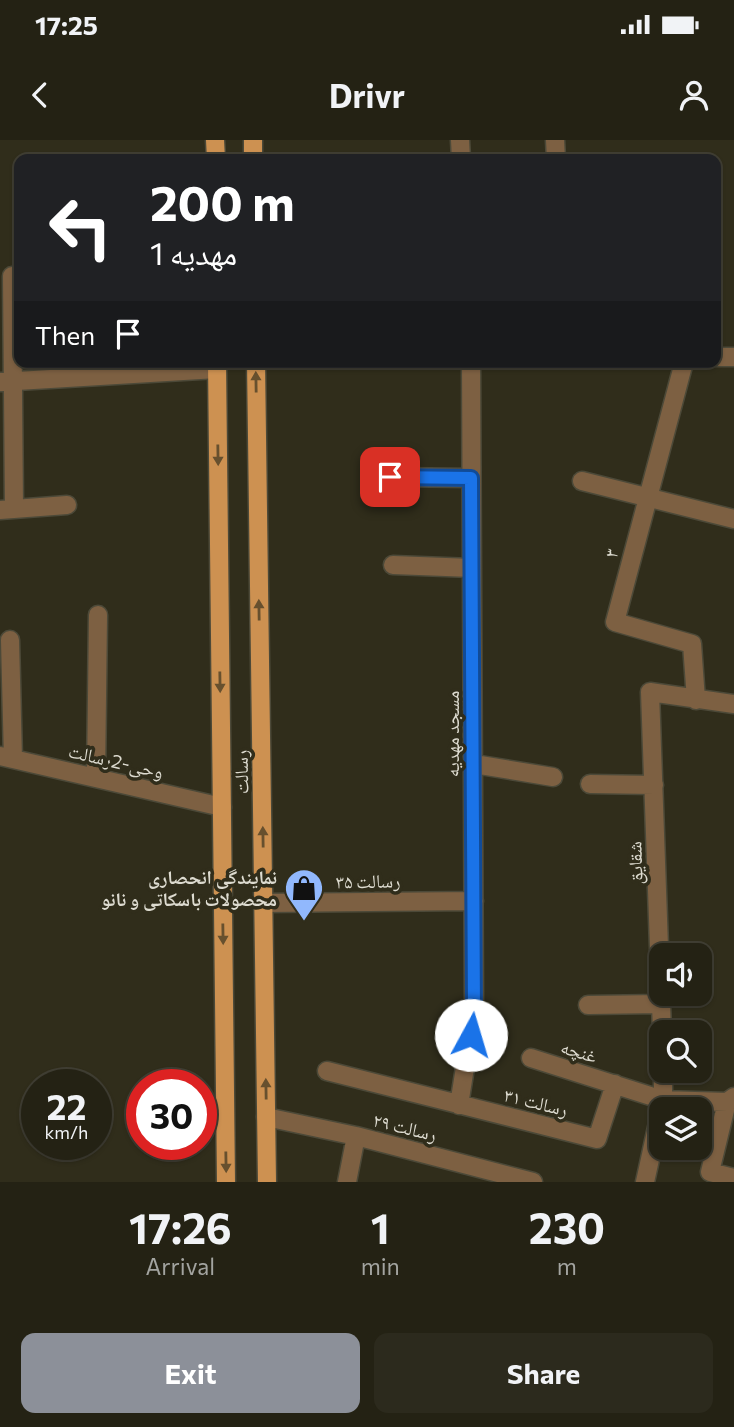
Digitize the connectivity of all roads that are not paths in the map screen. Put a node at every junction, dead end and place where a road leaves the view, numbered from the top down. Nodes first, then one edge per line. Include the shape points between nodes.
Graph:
1 (12, 276) dead end
2 (126, 368) edge
3 (217, 368) edge
4 (256, 368) edge
5 (471, 368) edge
6 (682, 368) edge
7 (96, 369) edge
8 (7, 382) edge
9 (390, 477) dead end
10 (471, 478) junction
11 (582, 481) dead end
12 (647, 498) junction
13 (67, 505) dead end
14 (7, 509) edge
15 (734, 519) edge
16 (393, 565) dead end
17 (472, 568) junction
18 (98, 615) dead end
19 (10, 640) dead end
20 (696, 700) junction
21 (734, 704) edge
22 (7, 757) edge
23 (474, 764) junction
24 (554, 777) dead end
25 (96, 778) junction
26 (590, 784) dead end
27 (654, 785) junction
28 (222, 807) junction
29 (474, 901) junction
30 (263, 903) junction
31 (659, 943) edge
32 (649, 1004) edge
33 (588, 1005) dead end
34 (531, 1058) dead end
35 (327, 1071) dead end
36 (615, 1084) junction
37 (654, 1097) edge
38 (712, 1100) edge
39 (730, 1100) edge
40 (459, 1105) junction
41 (266, 1117) junction
42 (356, 1136) junction
43 (650, 1160) edge
44 (734, 1178) edge
45 (226, 1182) edge
46 (267, 1182) edge
47 (346, 1182) edge
48 (533, 1182) edge
49 (645, 1182) edge

1 - 8 street
2 - 7 street
3 -> 28 main road, رسالت
30 -> 4 main road, رسالت
5 - 10 street, مسجد مهدیه
6 - 12 street, ۳
7 - 8 street
8 - 14 street
9 - 10 street
10 - 17 street, مسجد مهدیه
11 - 12 street
12 - 15 street
12 - 20 street, ۳ via 615,622 692,645
13 - 14 street
16 - 17 street
17 - 23 street, مسجد مهدیه
18 - 25 street
19 - 22 street
20 - 21 street
20 - 27 street, شقایق via 650,692
22 - 25 street, وحی-2رسالت
23 - 24 street
23 - 29 street, مسجد مهدیه
25 - 28 street, وحی-2رسالت
26 - 27 street
27 - 31 street, شقایق
28 -> 45 main road, رسالت
29 - 30 street, رسالت ۳۵
29 - 40 street, مسجد مهدیه via 474,1012
41 -> 30 main road, رسالت
32 - 33 street
34 - 36 street, غنچه
35 - 40 street, رسالت ۳۱
36 - 37 street, غنچه
36 - 40 street, رسالت ۳۱ via 597,1139
38 - 39 street, غنچه
39 - 44 street via 710,1171
41 - 42 street, رسالت ۲۹
41 - 46 main road, رسالت
42 - 47 street
42 - 48 street, رسالت ۲۹
43 - 49 street

